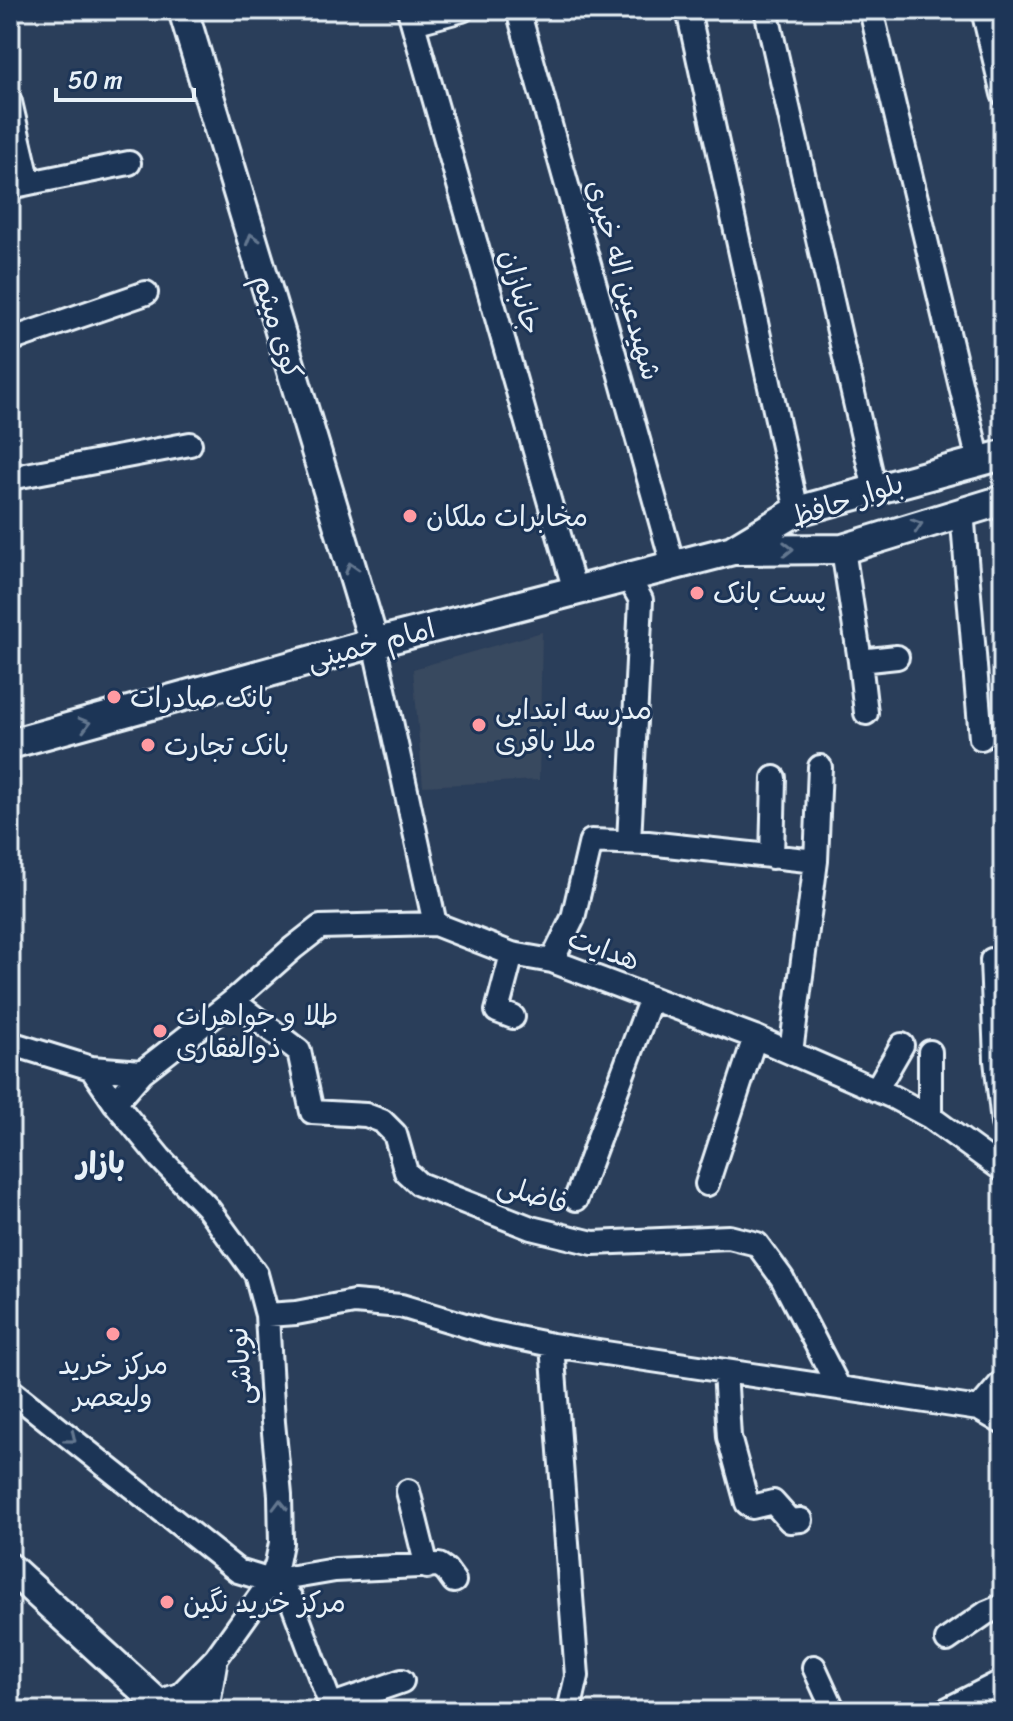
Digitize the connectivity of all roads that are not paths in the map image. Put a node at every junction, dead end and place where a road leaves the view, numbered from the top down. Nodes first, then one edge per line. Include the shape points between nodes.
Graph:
1 (183, 10) edge
2 (462, 10) edge
3 (518, 10) edge
4 (688, 10) edge
5 (766, 10) edge
6 (871, 10) edge
7 (983, 10) edge
8 (411, 16) edge
9 (1003, 94) edge
10 (10, 102) edge
11 (129, 163) dead end
12 (19, 185) edge
13 (146, 293) dead end
14 (10, 340) edge
15 (190, 444) dead end
16 (991, 458) edge
17 (10, 478) edge
18 (875, 490) junction
19 (1003, 500) edge
20 (797, 511) junction
21 (962, 511) junction
22 (843, 549) junction
23 (733, 550) junction
24 (673, 565) junction
25 (628, 577) junction
26 (575, 591) junction
27 (374, 643) junction
28 (897, 657) dead end
29 (860, 661) junction
30 (866, 713) dead end
31 (981, 738) dead end
32 (10, 744) edge
33 (820, 767) dead end
34 (774, 778) dead end
35 (629, 842) junction
36 (772, 857) junction
37 (816, 861) junction
38 (435, 924) junction
39 (512, 954) junction
40 (992, 960) dead end
41 (552, 961) junction
42 (651, 998) junction
43 (233, 1001) junction
44 (513, 1017) dead end
45 (755, 1037) junction
46 (10, 1043) edge
47 (902, 1045) dead end
48 (791, 1052) junction
49 (930, 1052) dead end
50 (91, 1068) junction
51 (142, 1072) junction
52 (876, 1090) junction
53 (115, 1103) junction
54 (930, 1117) junction
55 (1003, 1123) edge
56 (1003, 1170) edge
57 (707, 1184) dead end
58 (576, 1199) dead end
59 (267, 1315) junction
60 (552, 1345) junction
61 (725, 1371) junction
62 (1003, 1381) edge
63 (839, 1388) junction
64 (10, 1390) edge
65 (979, 1409) junction
66 (1003, 1423) edge
67 (408, 1491) dead end
68 (801, 1520) dead end
69 (427, 1567) junction
70 (10, 1568) edge
71 (271, 1581) junction
72 (454, 1581) dead end
73 (1003, 1606) edge
74 (947, 1640) dead end
75 (216, 1658) junction
76 (814, 1667) dead end
77 (402, 1681) dead end
78 (1003, 1681) edge
79 (165, 1705) edge
80 (332, 1708) edge
81 (205, 1711) edge
82 (569, 1711) edge
83 (834, 1711) edge
84 (944, 1711) edge

27 -> 1 main road, کوی میثم
2 - 8 street
3 - 24 street, شهیدعین اله خیری
4 - 20 street
5 - 18 street
6 - 16 street
7 - 9 street
8 - 26 street, جانبازان
10 - 12 street
11 - 12 street
13 - 14 street
15 - 17 street
16 - 18 main road, بلوار حافظ
18 - 20 main road, بلوار حافظ
19 - 21 main road, بلوار حافظ
20 - 23 main road, بلوار حافظ
22 -> 21 main road, بلوار حافظ
21 - 31 street
23 -> 22 main road, بلوار حافظ
22 - 29 street
23 - 24 main road, امام خمینی
24 - 25 main road, امام خمینی
25 - 26 main road, امام خمینی
25 - 35 street via 641,600
26 - 27 main road, امام خمینی
32 -> 27 main road, امام خمینی
27 - 38 street
28 - 29 street
29 - 30 street
33 - 37 street
34 - 36 street
35 - 36 street
35 - 41 street via 591,841 573,918
36 - 37 street
37 - 48 street
38 - 39 street, هدایت
38 - 43 street via 320,927
39 - 41 street, هدایت
39 - 44 street via 497,1011
40 - 55 street
41 - 42 street, هدایت
42 - 45 street, هدایت
42 - 58 street
43 - 51 street
43 - 63 street, فاضلی via 299,1051 312,1112 382,1121 395,1134 406,1172 419,1184 531,1228 593,1243 729,1237 757,1244 782,1278
45 - 48 street, هدایت
45 - 57 street
46 - 50 street
47 - 52 street
48 - 52 street, هدایت
49 - 54 street
50 - 51 street
50 - 53 street, نوباشی
51 - 53 street
52 - 54 street, هدایت
53 - 59 street, نوباشی via 207,1207 256,1274
54 - 56 street, هدایت
59 - 60 street via 354,1302 401,1306
71 -> 59 street, نوباشی via 281,1543
60 - 61 street
60 - 82 street via 577,1676
61 - 63 street
61 - 68 street via 729,1437 747,1503 752,1507 773,1502 790,1521
62 - 65 street
63 - 65 street
64 -> 71 street via 238,1571
65 - 66 street
67 - 69 street
69 - 71 street via 335,1570
69 - 72 street via 444,1567
70 - 79 main road
71 - 75 street, نوباشی
71 - 80 street via 291,1599
73 - 74 street
75 - 79 street, نوباشی
75 - 81 street
76 - 83 street
77 - 80 street
78 - 84 street
79 - 81 main road via 192,1701

